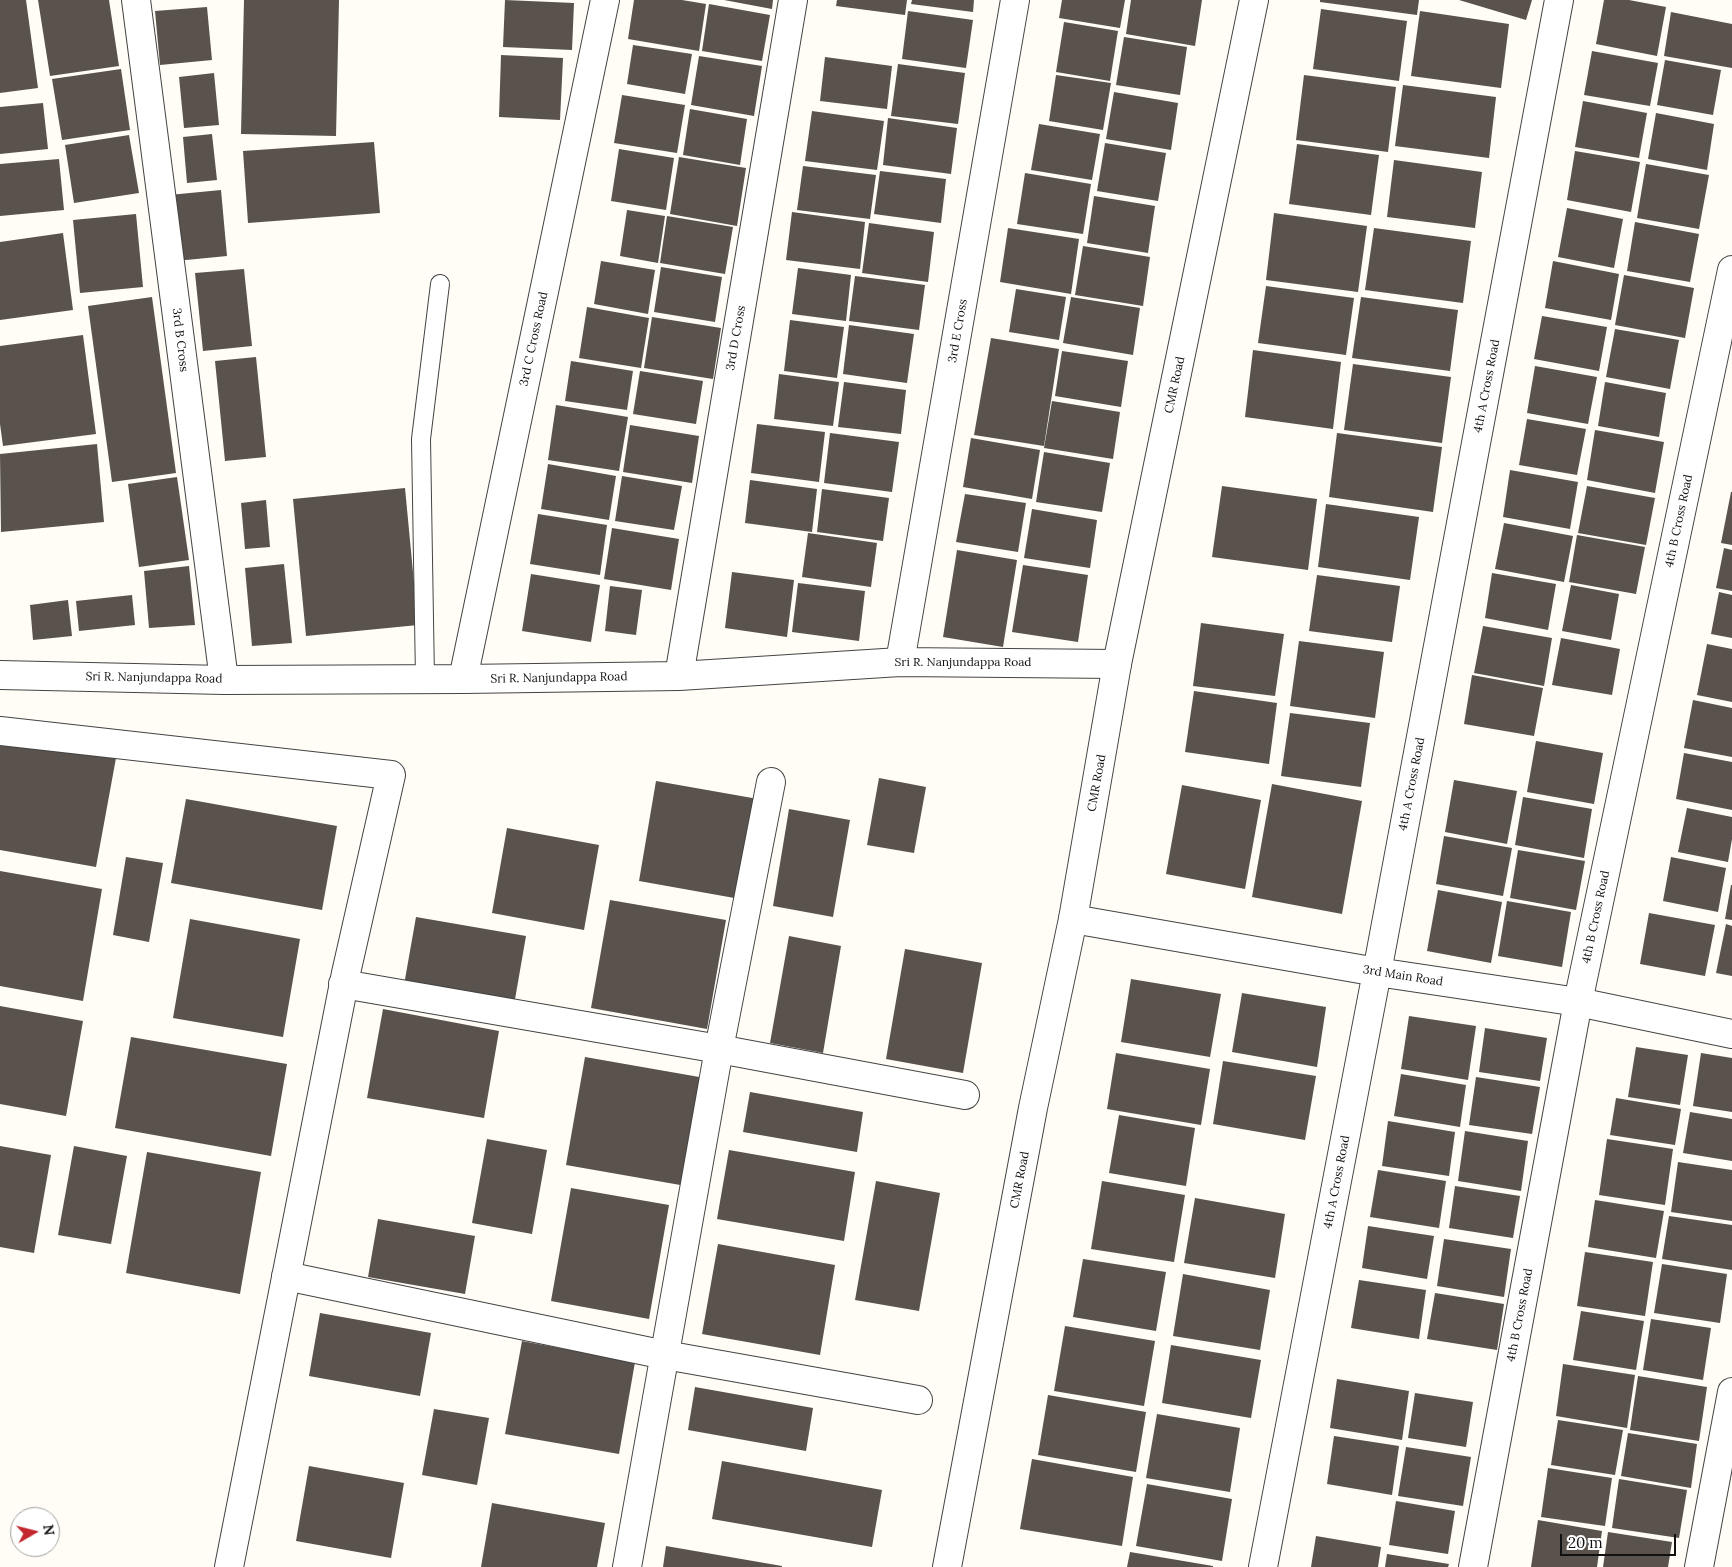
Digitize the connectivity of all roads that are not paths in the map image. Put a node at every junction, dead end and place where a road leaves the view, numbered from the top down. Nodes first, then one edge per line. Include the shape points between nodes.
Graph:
1 (136, 0) edge
2 (605, 0) edge
3 (793, 0) edge
4 (1015, 0) edge
5 (1254, 0) edge
6 (1559, 0) edge
7 (1732, 270) edge
8 (440, 284) dead end
9 (900, 662) junction
10 (1117, 664) junction
11 (0, 675) edge
12 (679, 676) junction
13 (424, 679) junction
14 (463, 679) junction
15 (224, 680) junction
16 (0, 731) edge
17 (771, 782) dead end
18 (1073, 919) junction
19 (1377, 972) junction
20 (344, 984) junction
21 (1578, 1002) junction
22 (1732, 1034) edge
23 (719, 1049) junction
24 (965, 1095) dead end
25 (286, 1276) junction
26 (665, 1356) junction
27 (1732, 1392) edge
28 (918, 1400) dead end
29 (228, 1567) edge
30 (627, 1567) edge
31 (947, 1567) edge
32 (1263, 1567) edge
33 (1473, 1567) edge
34 (1699, 1567) edge

1 - 15 street, 3rd B Cross
2 - 14 street, 3rd C Cross Road
3 - 12 street, 3rd D Cross
4 - 9 street, 3rd E Cross
5 - 10 street, CMR Road
6 - 19 street, 4th A Cross Road
7 - 21 street, 4th B Cross Road
8 - 13 lane via 421,439
9 - 10 street, Sri R. Nanjundappa Road
9 - 12 street, Sri R. Nanjundappa Road
10 - 18 street, CMR Road
11 - 15 street, Sri R. Nanjundappa Road
12 - 14 street, Sri R. Nanjundappa Road
13 - 14 street, Sri R. Nanjundappa Road
13 - 15 street, Sri R. Nanjundappa Road
16 - 20 street via 391,775
17 - 23 street
18 - 19 street, 3rd Main Road
18 - 31 street, CMR Road
19 - 21 street, 3rd Main Road
19 - 32 street, 4th A Cross Road
20 - 23 street
20 - 25 street
21 - 22 street, 3rd Main Road
21 - 33 street, 4th B Cross Road
23 - 24 street
23 - 26 street
25 - 26 street
25 - 29 street
26 - 28 street
26 - 30 street
27 - 34 street

